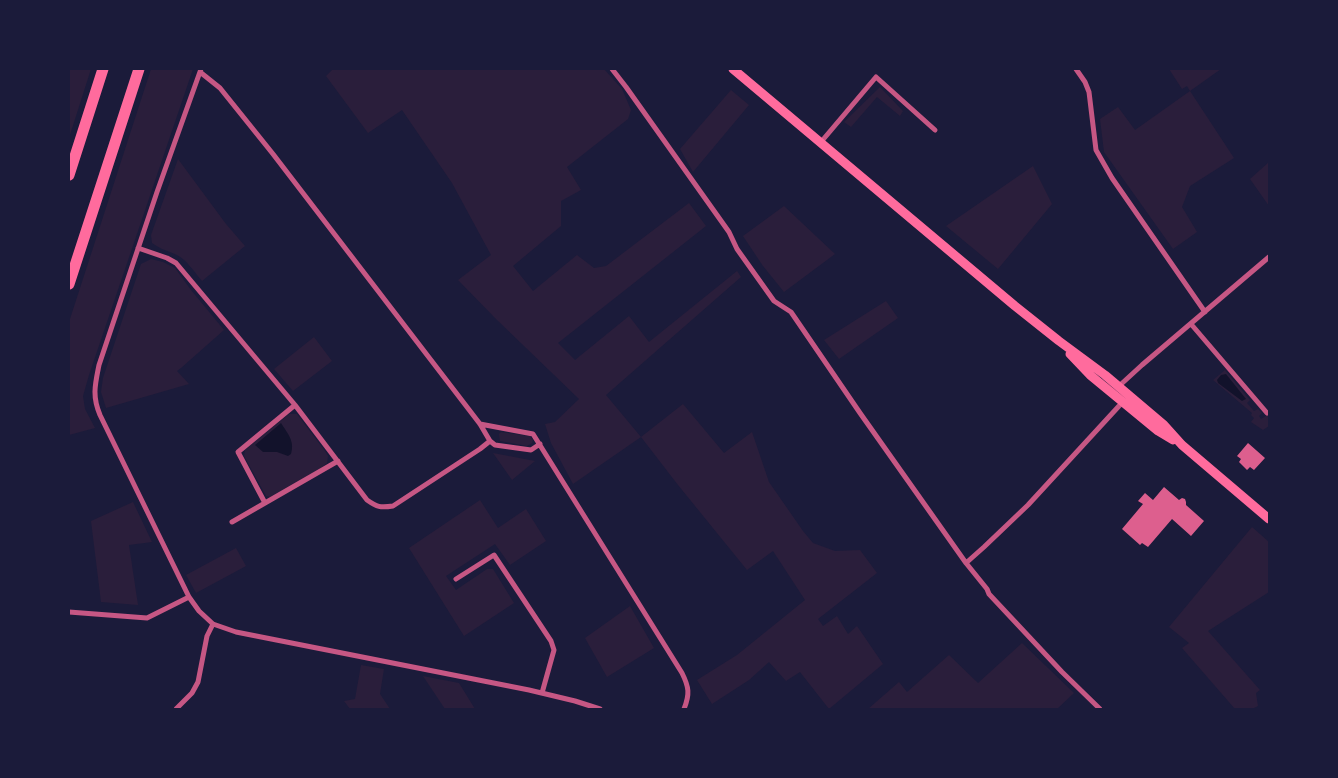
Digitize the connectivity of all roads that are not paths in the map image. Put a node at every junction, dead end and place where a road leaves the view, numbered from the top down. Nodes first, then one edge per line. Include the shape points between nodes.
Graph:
1 (103, 69) edge
2 (139, 69) edge
3 (612, 69) edge
4 (733, 69) edge
5 (1076, 69) edge
6 (200, 70) edge
7 (935, 130) dead end
8 (821, 142) junction
9 (69, 175) edge
10 (138, 248) junction
11 (1269, 257) edge
12 (69, 284) edge
13 (1205, 312) junction
14 (1191, 324) junction
15 (1059, 341) junction
16 (1118, 386) junction
17 (1123, 402) junction
18 (295, 404) junction
19 (1267, 413) dead end
20 (480, 424) junction
21 (490, 441) junction
22 (540, 444) junction
23 (1182, 445) junction
24 (338, 461) junction
25 (265, 503) junction
26 (1269, 519) edge
27 (232, 522) dead end
28 (966, 563) junction
29 (456, 579) dead end
30 (189, 597) junction
31 (69, 612) edge
32 (213, 624) junction
33 (542, 693) junction
34 (176, 709) edge
35 (600, 709) edge
36 (684, 709) edge
37 (1100, 709) edge

1 - 9 highway
2 - 12 highway
3 - 28 street via 729,232 737,249 774,301 791,312
4 - 8 main road
5 - 13 street via 1088,92 1096,150
6 - 10 street
6 - 20 street via 220,88 274,154
7 - 8 street via 876,77
8 - 15 main road
10 - 18 street via 176,263
10 - 30 street via 99,365 95,404
11 - 13 street
13 - 14 street
14 - 16 street
14 - 19 street
15 - 16 main road
15 - 17 main road via 1090,375
16 - 17 street
16 - 23 main road via 1164,425
17 - 23 main road via 1158,431
17 - 28 street via 1028,505
18 - 24 street
18 - 25 street via 238,452
20 - 21 street
20 - 22 street via 533,434
21 - 22 street via 496,445 531,450
21 - 24 street via 393,506 376,506 367,500
22 - 36 street via 682,672 688,686 688,701
23 - 26 main road
24 - 25 street
25 - 27 street
28 - 37 street via 996,601
29 - 33 street via 494,555 551,641 554,650
30 - 31 street via 147,618
30 - 32 street
32 - 33 street via 236,632
32 - 34 street via 207,636 198,682
33 - 35 street

